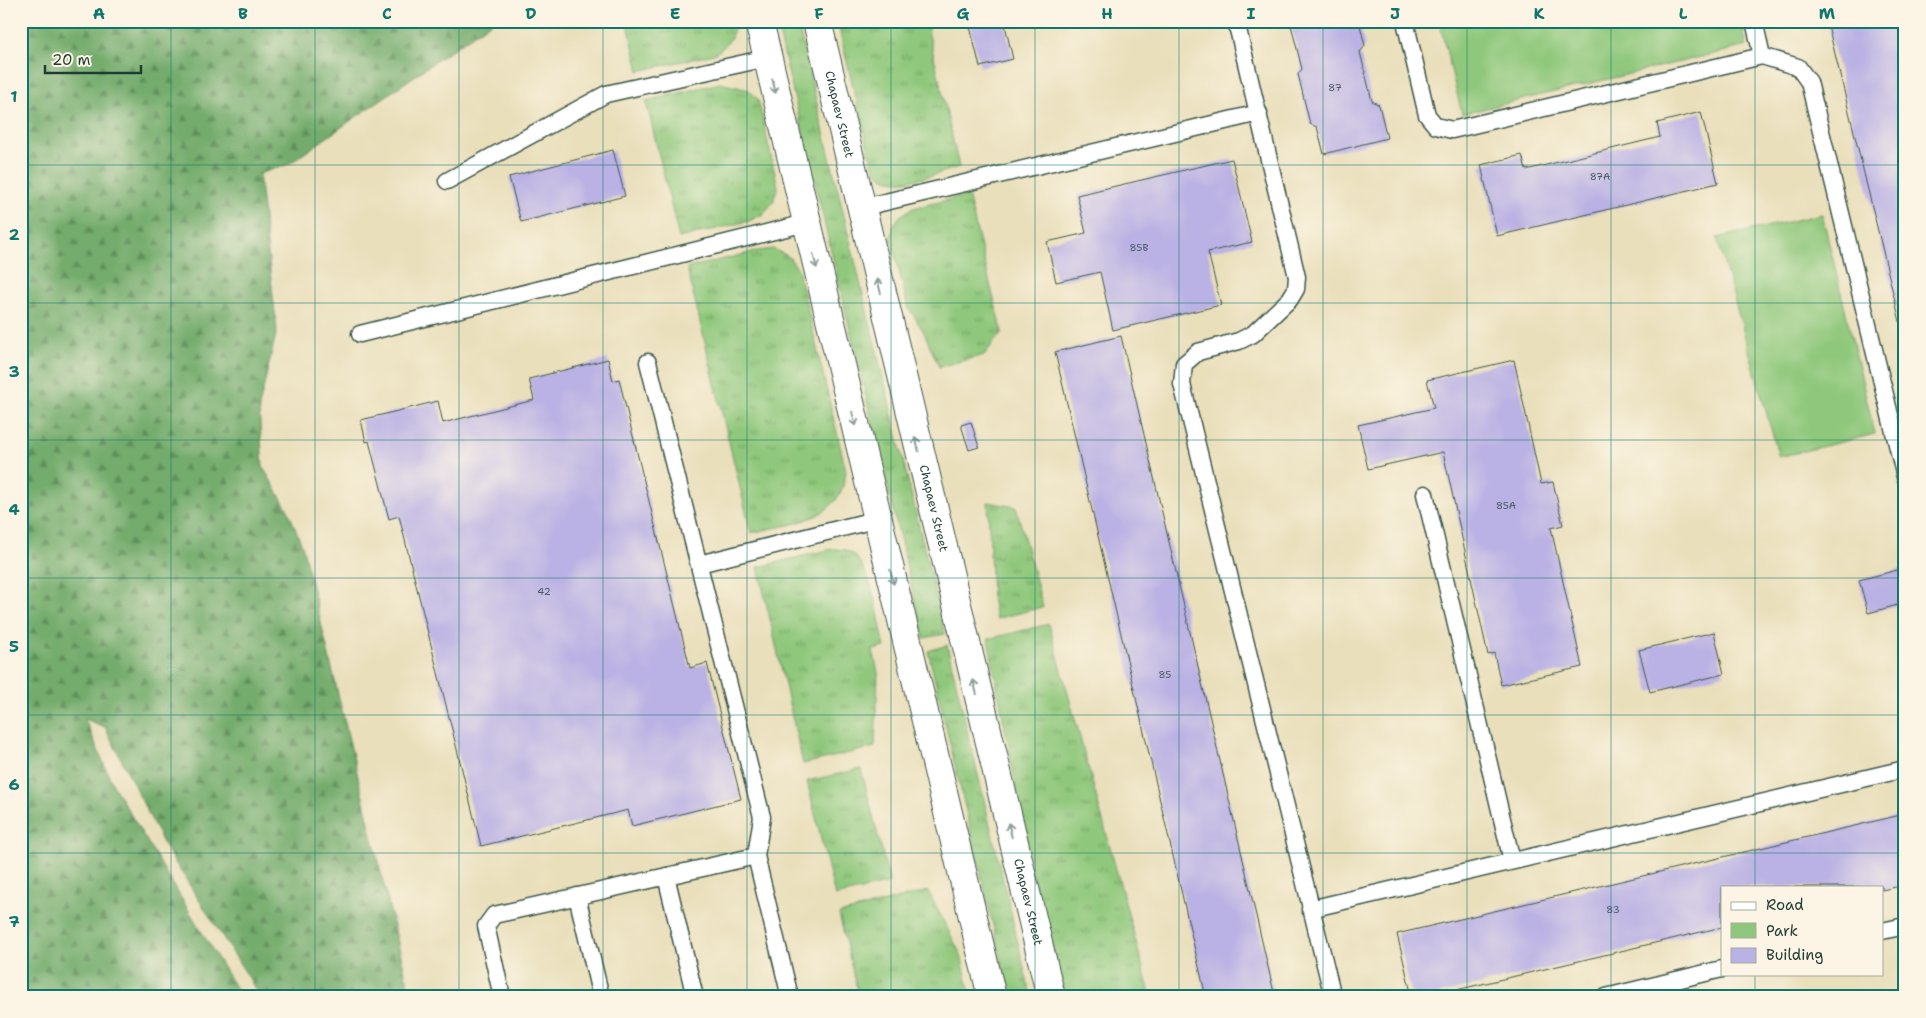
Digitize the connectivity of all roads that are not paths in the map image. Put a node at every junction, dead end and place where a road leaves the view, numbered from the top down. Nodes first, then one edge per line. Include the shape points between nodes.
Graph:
1 (759, 21) edge
2 (817, 21) edge
3 (1236, 21) edge
4 (1405, 21) edge
5 (1754, 21) edge
6 (1762, 56) junction
7 (768, 58) junction
8 (1259, 113) junction
9 (447, 181) dead end
10 (860, 208) junction
11 (806, 223) junction
12 (360, 334) dead end
13 (648, 362) dead end
14 (1905, 477) edge
15 (1425, 494) dead end
16 (878, 519) junction
17 (699, 564) junction
18 (1905, 769) edge
19 (756, 856) junction
20 (1512, 861) junction
21 (666, 876) junction
22 (577, 896) junction
23 (1310, 909) junction
24 (1905, 926) edge
25 (1884, 931) edge
26 (1721, 969) edge
27 (502, 997) edge
28 (601, 997) edge
29 (695, 997) edge
30 (790, 997) edge
31 (992, 997) edge
32 (1051, 997) edge
33 (1333, 997) edge
34 (1606, 997) edge

1 - 7 main road
2 - 10 main road, Chapaev Street
3 - 8 lane
4 - 6 lane via 1427,115 1436,126 1452,130
5 - 6 lane
6 - 14 lane via 1798,67 1809,82
7 - 9 lane via 606,94
7 -> 11 main road
8 - 10 lane
8 - 23 lane via 1297,276 1296,289 1290,300 1254,334 1198,352 1184,364 1182,384
32 -> 10 main road, Chapaev Street
11 - 12 lane
11 -> 16 main road
13 - 17 lane
15 - 20 lane
16 - 17 lane
16 -> 31 main road
17 - 19 lane via 762,817
18 - 20 lane
19 - 21 lane
19 - 30 lane
20 - 23 lane
21 - 22 lane
21 - 29 lane
22 - 27 lane via 494,915 486,926
22 - 28 lane
23 - 33 lane
24 - 25 lane
26 - 34 lane

